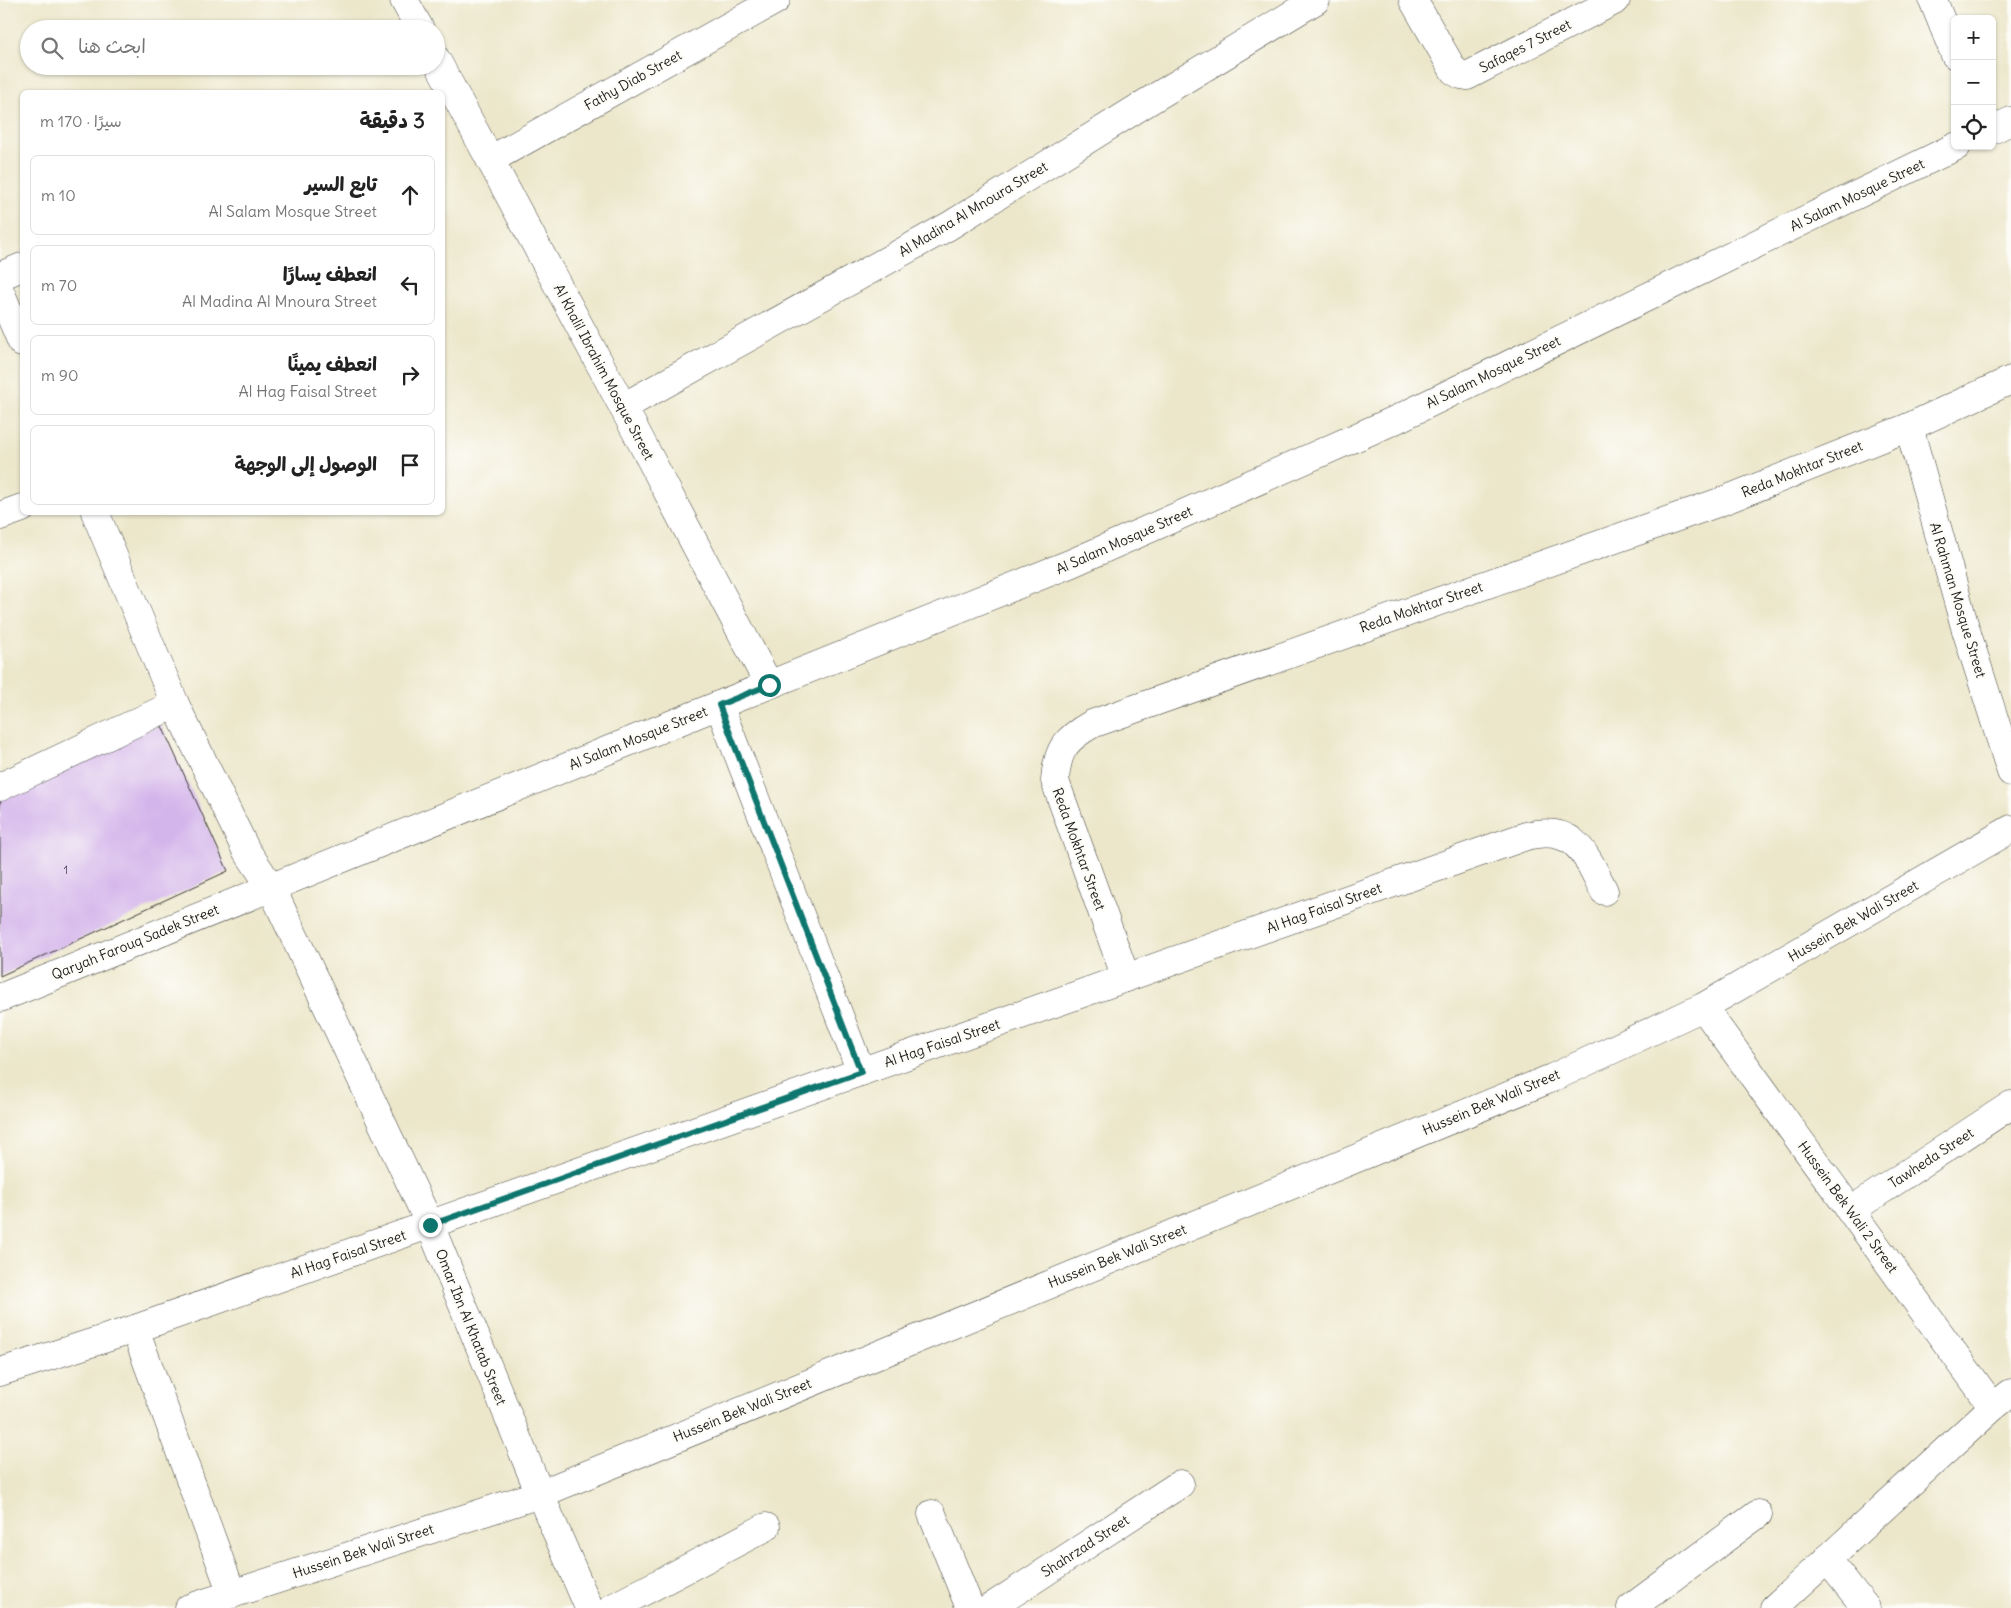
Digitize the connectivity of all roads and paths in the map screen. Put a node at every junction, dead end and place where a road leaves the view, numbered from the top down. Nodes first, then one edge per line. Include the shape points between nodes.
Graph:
1 (404, 0) edge
2 (776, 0) edge
3 (1316, 0) edge
4 (1412, 0) edge
5 (1616, 0) edge
6 (1933, 0) edge
7 (415, 20) edge
8 (1951, 45) edge
9 (445, 75) edge
10 (2011, 121) edge
11 (1996, 128) edge
12 (1951, 149) edge
13 (490, 160) junction
14 (20, 268) edge
15 (0, 276) edge
16 (0, 291) edge
17 (20, 338) edge
18 (2011, 380) edge
19 (623, 407) junction
20 (1909, 427) junction
21 (20, 509) edge
22 (96, 515) edge
23 (0, 516) edge
24 (769, 685) junction
25 (175, 704) junction
26 (719, 705) junction
27 (2011, 772) edge
28 (0, 787) edge
29 (2011, 829) edge
30 (271, 887) junction
31 (1604, 891) dead end
32 (1126, 978) junction
33 (0, 998) edge
34 (1703, 1007) junction
35 (861, 1072) junction
36 (2011, 1105) edge
37 (1850, 1211) junction
38 (430, 1225) junction
39 (136, 1329) junction
40 (0, 1372) edge
41 (2002, 1400) edge
42 (1180, 1484) dead end
43 (540, 1494) junction
44 (932, 1514) dead end
45 (1758, 1514) dead end
46 (766, 1527) dead end
47 (1827, 1560) junction
48 (232, 1594) junction
49 (189, 1608) edge
50 (589, 1608) edge
51 (612, 1608) edge
52 (970, 1608) edge
53 (990, 1608) edge
54 (1631, 1608) edge
55 (1774, 1608) edge
56 (1866, 1608) edge

1 - 7 street
2 - 13 street, Fathy Diab Street
3 - 19 street, Al Madina Al Mnoura Street via 949,226
4 - 5 street, Safaqes 7 Street via 1454,71 1468,76
6 - 8 street
9 - 13 street, Al Khalil Ibrahim Mosque Street
10 - 11 street
12 - 24 street, Al Salam Mosque Street via 1395,420 1072,563
13 - 19 street, Al Khalil Ibrahim Mosque Street
14 - 15 street
16 - 17 street
18 - 20 street, Reda Mokhtar Street
19 - 24 street, Al Khalil Ibrahim Mosque Street
20 - 27 street, Al Rahman Mosque Street via 1934,524
20 - 32 street, Reda Mokhtar Street via 1720,502 1092,724 1076,733 1063,746 1056,763 1055,782
21 - 23 street
22 - 25 street, Omar Ibn Al Khatab Street
24 - 26 street, Al Salam Mosque Street
25 - 28 street
25 - 30 street, Omar Ibn Al Khatab Street via 246,850
26 - 30 street, Al Salam Mosque Street
26 - 35 street
29 - 34 street, Hussein Bek Wali Street
30 - 33 street, Qaryah Farouq Sadek Street
30 - 38 street, Omar Ibn Al Khatab Street
31 - 32 street, Al Hag Faisal Street via 1583,850 1557,834 1541,832
32 - 35 street, Al Hag Faisal Street
34 - 37 street, Hussein Bek Wali 2 Street
34 - 43 street, Hussein Bek Wali Street via 1552,1078
35 - 38 street, Al Hag Faisal Street
36 - 37 street, Tawheda Street
37 - 41 street, Hussein Bek Wali 2 Street
38 - 39 street, Al Hag Faisal Street
38 - 43 street, Omar Ibn Al Khatab Street
39 - 40 street, Al Hag Faisal Street
39 - 48 street
41 - 47 street, Hussein Bek Wali 2 Street
42 - 53 street, Shahrzad Street
43 - 48 street, Hussein Bek Wali Street
43 - 50 street, Omar Ibn Al Khatab Street
44 - 52 street
45 - 54 street
46 - 51 street
47 - 55 street, Hussein Bek Wali 2 Street
47 - 56 street
48 - 49 street, Hussein Bek Wali Street

